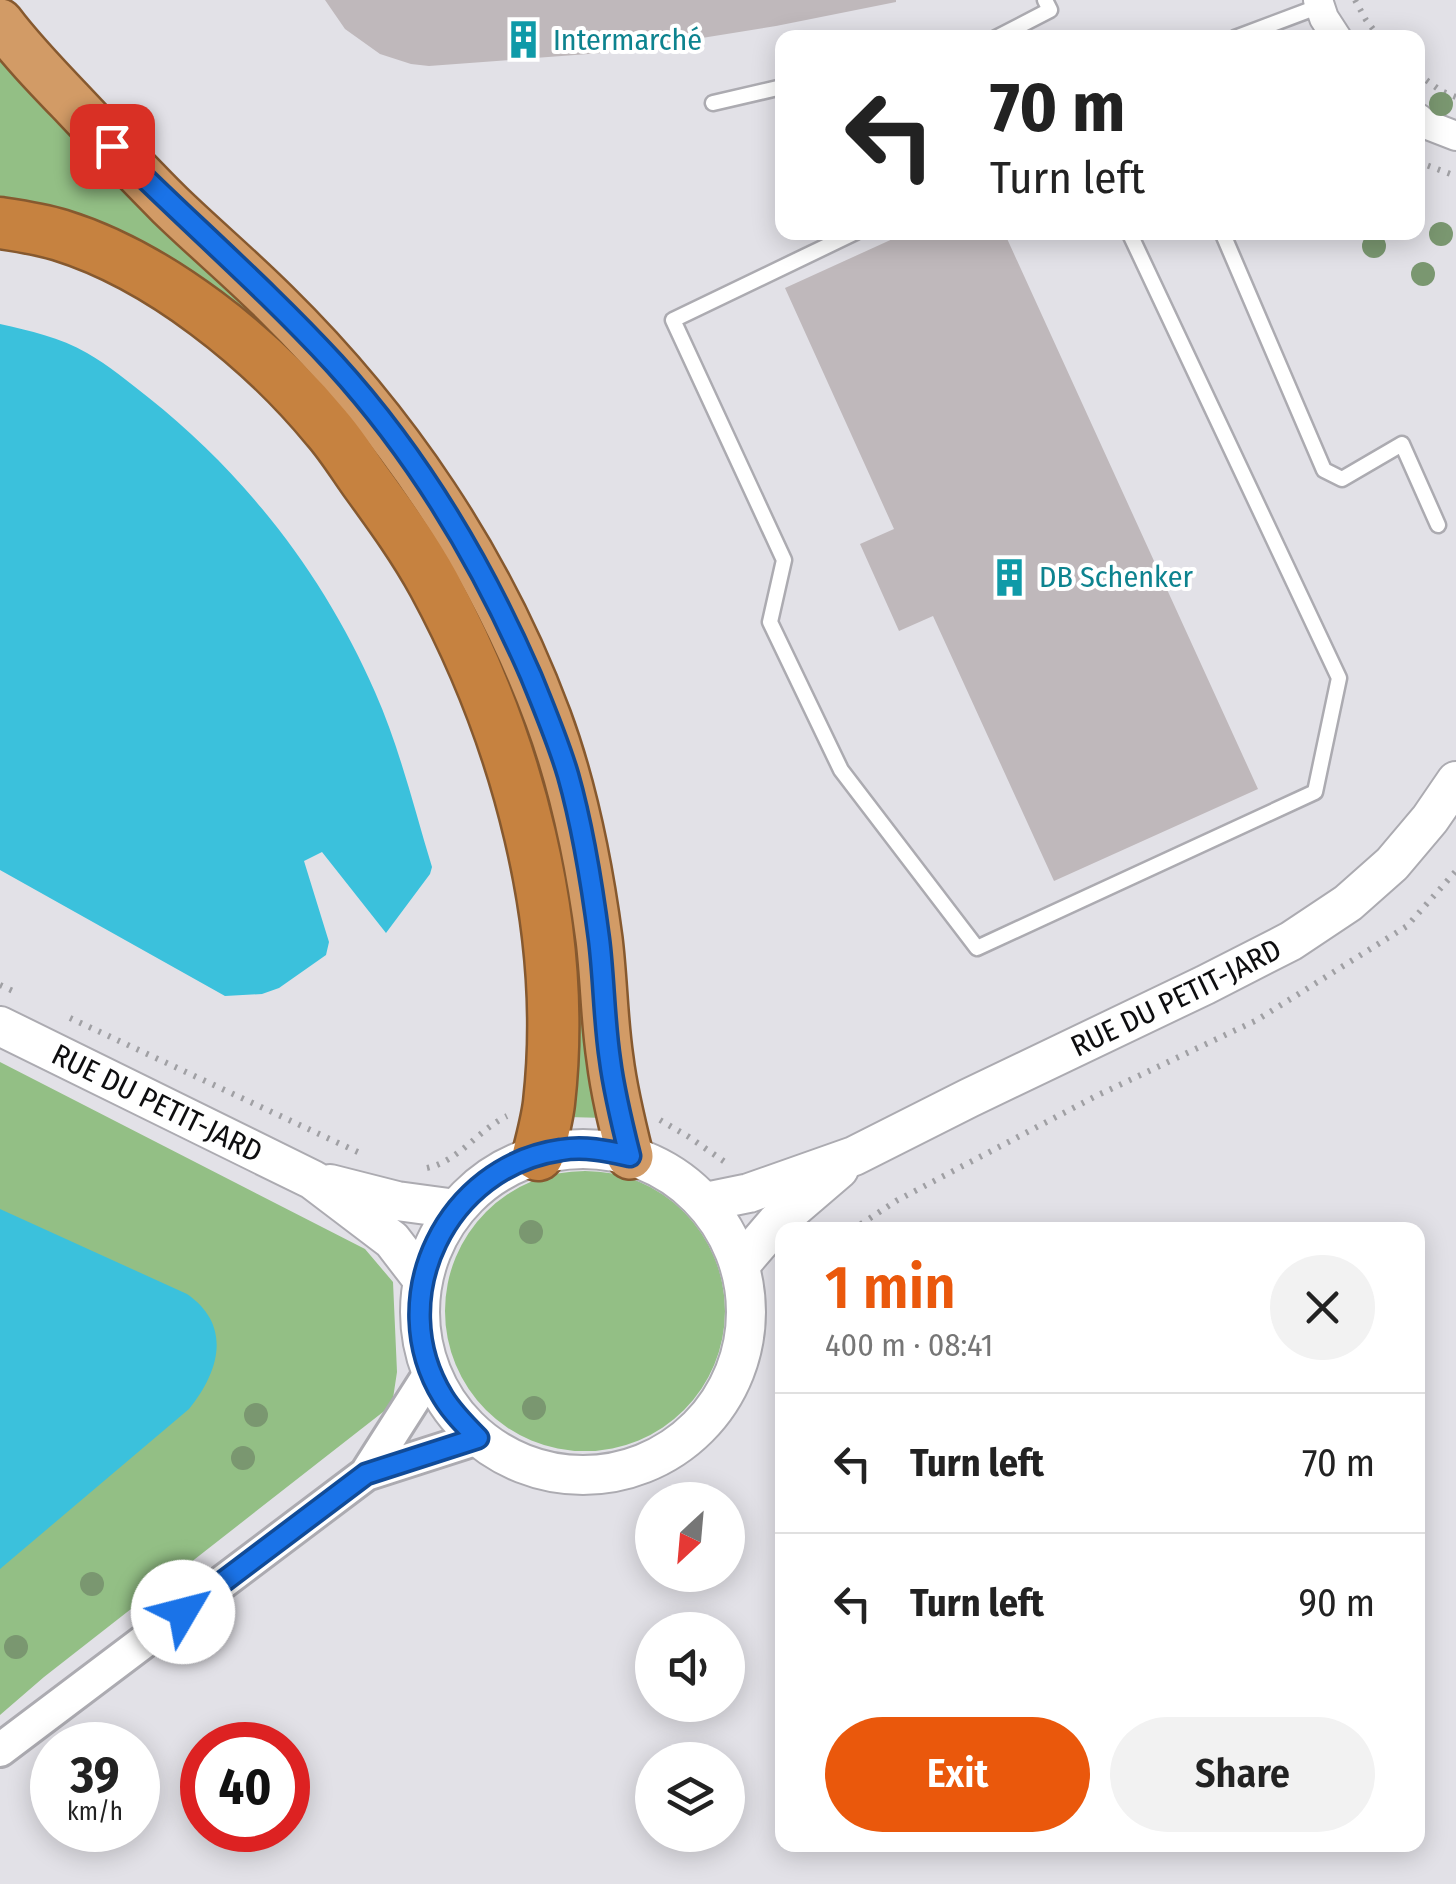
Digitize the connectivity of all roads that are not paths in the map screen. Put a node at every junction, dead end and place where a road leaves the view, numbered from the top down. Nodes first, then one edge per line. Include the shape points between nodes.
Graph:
1 (1045, 0) edge
2 (1319, 3) edge
3 (0, 22) edge
4 (1279, 22) junction
5 (1011, 30) edge
6 (1258, 30) edge
7 (1276, 30) edge
8 (1332, 30) edge
9 (775, 89) edge
10 (713, 103) dead end
11 (1425, 124) edge
12 (1456, 136) edge
13 (0, 223) edge
14 (839, 240) edge
15 (1133, 240) edge
16 (1225, 240) edge
17 (1438, 526) dead end
18 (1456, 781) edge
19 (9, 1010) edge
20 (538, 1155) junction
21 (630, 1156) junction
22 (854, 1156) junction
23 (312, 1180) junction
24 (705, 1202) junction
25 (456, 1209) junction
26 (778, 1222) edge
27 (775, 1225) edge
28 (740, 1265) junction
29 (422, 1279) junction
30 (430, 1372) junction
31 (478, 1438) junction
32 (366, 1474) junction
33 (0, 1750) edge

1 - 5 lane via 1050,10
2 - 4 lane
2 - 8 street
3 - 21 highway via 112,146 335,365 457,530 518,648 568,776
4 - 6 lane
4 - 7 lane
9 - 10 lane
11 - 12 street
13 - 20 highway via 59,234 190,300 329,429 424,568 493,712 540,878 552,1017 548,1107
14 - 15 lane via 673,320 784,560 770,622 841,770 978,948 1315,792 1339,678
16 - 17 lane via 1324,470 1342,478 1402,444
18 - 22 main road, RUE DU PETIT-JARD via 1392,864 1291,941
19 - 23 main road, RUE DU PETIT-JARD
20 - 21 main road via 584,1148
20 - 25 main road via 493,1176
21 - 24 main road via 670,1174
22 - 24 main road, RUE DU PETIT-JARD
22 - 26 main road, RUE DU PETIT-JARD
23 - 25 main road, RUE DU PETIT-JARD
23 - 29 main road, RUE DU PETIT-JARD via 392,1240
24 - 28 main road
25 - 29 main road
27 - 28 main road, RUE DU PETIT-JARD
28 - 31 main road via 747,1320 735,1374 706,1422 662,1456 609,1474 568,1474 526,1466
29 - 30 main road via 420,1326
30 - 31 main road
30 - 32 street
31 - 32 street
32 - 33 street

